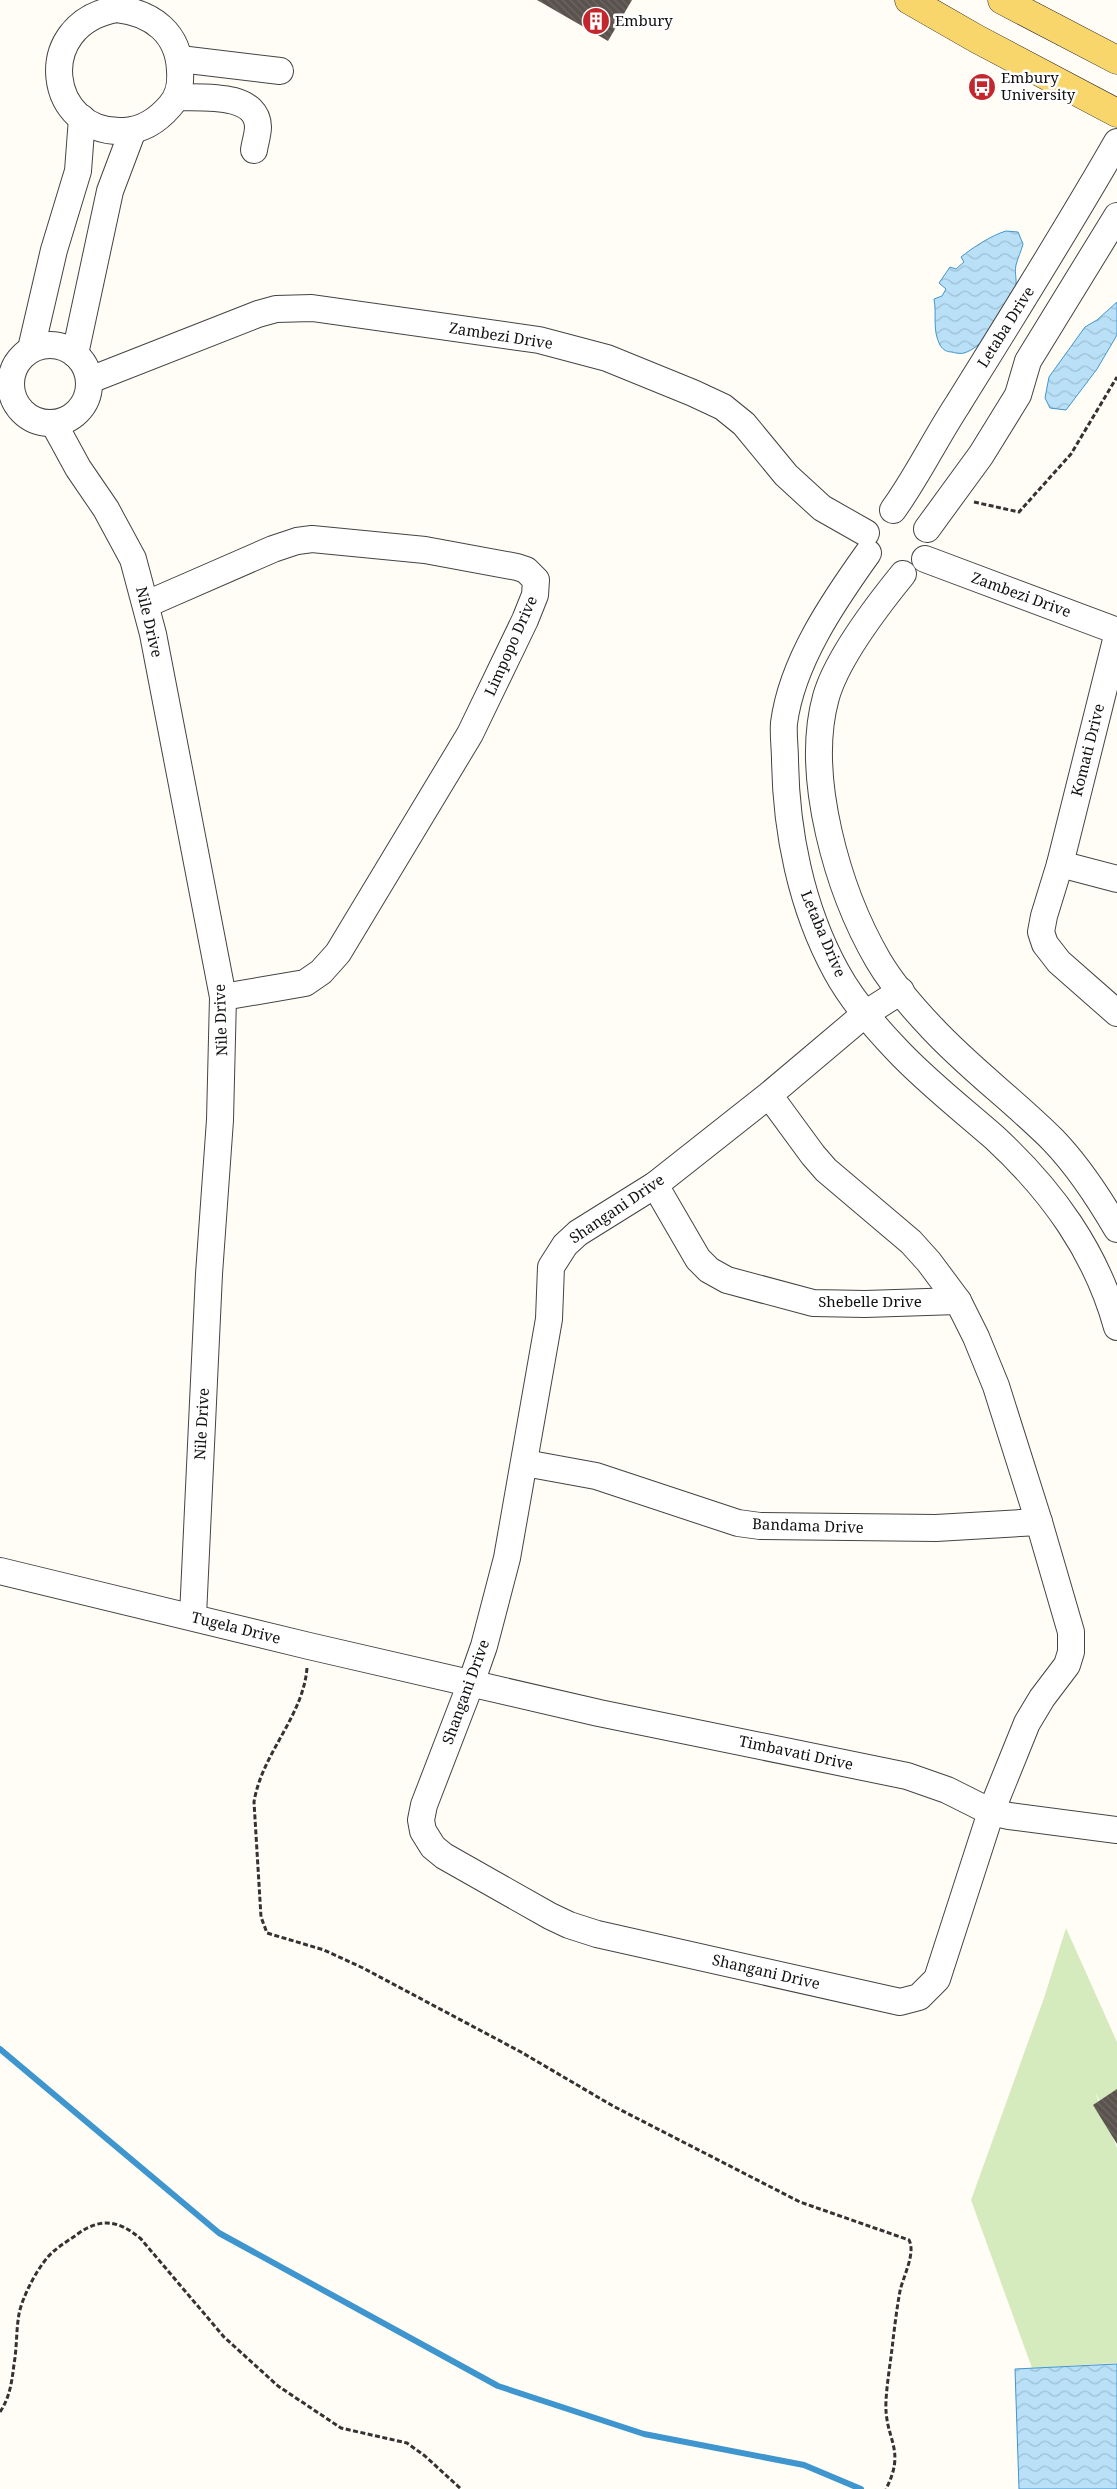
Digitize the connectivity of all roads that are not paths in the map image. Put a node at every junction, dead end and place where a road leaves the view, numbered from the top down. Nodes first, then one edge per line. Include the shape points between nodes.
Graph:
1 (157, 0) edge
2 (909, 0) edge
3 (1002, 0) edge
4 (106, 6) edge
5 (162, 26) junction
6 (180, 59) junction
7 (1117, 60) edge
8 (280, 71) dead end
9 (178, 97) junction
10 (1117, 113) edge
11 (82, 118) junction
12 (133, 130) junction
13 (1117, 142) edge
14 (254, 150) dead end
15 (1117, 216) edge
16 (1015, 315) junction
17 (1044, 333) junction
18 (31, 349) junction
19 (75, 354) junction
20 (7, 365) edge
21 (90, 380) junction
22 (54, 424) junction
23 (930, 451) junction
24 (965, 475) junction
25 (893, 510) junction
26 (927, 529) junction
27 (867, 543) junction
28 (925, 559) junction
29 (903, 574) junction
30 (147, 604) junction
31 (1117, 630) edge
32 (1117, 636) edge
33 (1060, 864) junction
34 (1117, 879) edge
35 (901, 991) junction
36 (224, 997) junction
37 (1117, 1013) edge
38 (865, 1014) junction
39 (769, 1095) junction
40 (655, 1185) junction
41 (1117, 1229) edge
42 (958, 1301) junction
43 (1117, 1327) edge
44 (525, 1463) junction
45 (1039, 1522) junction
46 (0, 1571) edge
47 (193, 1616) junction
48 (471, 1683) junction
49 (991, 1812) junction
50 (1117, 1830) edge

1 - 5 street
2 - 10 main road via 977,40
3 - 7 main road
4 - 5 street via 133,11
4 - 11 street via 74,30 60,59 62,92
5 - 6 street
6 - 8 street
6 - 9 street
9 - 12 street via 165,112
9 - 14 street via 228,99 242,104 255,116 258,127
11 - 12 street via 97,127
11 - 18 street via 78,171 54,250
12 - 19 street via 110,191
13 - 16 street, Letaba Drive
15 - 17 street
16 - 17 street
16 - 23 street, Letaba Drive
17 - 24 street via 1028,361 1018,394
18 - 19 street via 58,345
18 - 20 street
19 - 21 street via 86,368
20 - 22 street via 19,408 29,418
21 - 22 street via 89,392 81,409 66,421
21 - 27 street, Zambezi Drive via 276,309 312,308 525,337 607,358 723,408 744,424 803,492
22 - 30 street, Nile Drive via 123,538
23 - 24 street
23 - 25 street, Letaba Drive
24 - 26 street
25 - 26 street via 913,514
25 - 27 street via 872,522
26 - 28 street via 929,549
27 - 29 street via 871,561 885,572
27 - 38 street, Letaba Drive via 815,635 797,675 784,723 786,798 799,877 836,971
28 - 29 street via 920,566
28 - 31 street, Zambezi Drive
29 - 35 street via 836,674 826,696 818,740 818,780 841,877 879,963
30 - 36 street, Nile Drive
30 - 36 street, Limpopo Drive via 273,549 312,539 424,550 517,567 526,570 536,580 535,595 525,620 470,734 338,953 305,983
32 - 33 street, Komati Drive
33 - 34 street
33 - 37 street, Komati Drive via 1044,916 1042,932 1045,944 1058,962
35 - 38 street, Shangani Drive
35 - 41 street via 932,1028 1057,1144 1106,1208
36 - 47 street, Nile Drive
38 - 39 street, Shangani Drive
38 - 43 street, Letaba Drive via 898,1051 1044,1188 1087,1253 1107,1292
39 - 40 street, Shangani Drive
39 - 42 street, Shangani Drive via 813,1156 911,1242
40 - 42 street, Shebelle Drive via 698,1259 727,1280 813,1303
40 - 44 street, Shangani Drive via 578,1233 565,1245 551,1267 549,1319
42 - 45 street, Shangani Drive via 996,1386
44 - 45 street, Bandama Drive via 596,1476 738,1523 760,1526 936,1528
44 - 48 street, Shangani Drive via 507,1558
45 - 49 street, Shangani Drive via 1066,1609 1071,1652 1067,1665 1027,1723
46 - 47 street, Tugela Drive
47 - 48 street, Tugela Drive
48 - 49 street, Timbavati Drive via 599,1713 907,1776 947,1790
48 - 49 street, Shangani Drive via 424,1805 421,1820 424,1831 433,1847 458,1866 562,1922 597,1934 874,1998 900,2002 911,2000 928,1990 937,1979
49 - 50 street, Timbavati Drive

